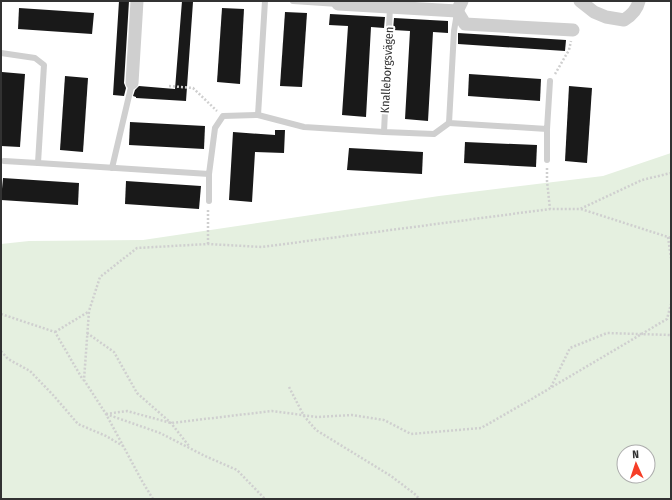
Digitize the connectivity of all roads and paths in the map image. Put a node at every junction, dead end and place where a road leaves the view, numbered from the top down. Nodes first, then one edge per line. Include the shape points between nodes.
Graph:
1 (137, 1) edge
2 (264, 1) edge
3 (293, 1) edge
4 (580, 1) edge
5 (639, 1) edge
6 (338, 4) joint
7 (459, 6) edge
8 (390, 7) junction
9 (573, 30) joint
10 (1, 53) edge
11 (550, 81) joint
12 (132, 84) joint
13 (169, 86) dead end
14 (258, 115) junction
15 (223, 116) junction
16 (449, 123) junction
17 (547, 129) junction
18 (384, 132) junction
19 (547, 160) joint
20 (4, 161) dead end
21 (38, 163) junction
22 (112, 168) junction
23 (671, 173) edge
24 (209, 174) junction
25 (209, 201) joint
26 (580, 208) junction
27 (550, 209) junction
28 (670, 238) edge
29 (208, 244) junction
30 (671, 258) edge
31 (671, 304) edge
32 (89, 311) junction
33 (1, 314) edge
34 (56, 332) junction
35 (87, 332) junction
36 (641, 334) junction
37 (671, 335) edge
38 (1, 351) edge
39 (84, 380) junction
40 (289, 387) dead end
41 (551, 387) junction
42 (106, 414) junction
43 (304, 416) junction
44 (171, 423) junction
45 (123, 446) junction
46 (190, 448) junction
47 (153, 499) edge
48 (265, 499) edge
49 (419, 499) edge

1 - 12 street
2 - 14 lane
3 - 6 lane
4 - 5 street via 594,12 624,20 634,13
6 - 8 street
7 - 8 street
7 - 9 street via 465,24
7 - 16 lane via 454,31
8 - 18 lane, Knalleborgsvägen
9 - 11 path via 569,50
10 - 21 lane via 35,58 44,65
11 - 17 lane
12 - 22 lane
13 - 15 path via 193,88
14 - 15 lane
14 - 18 lane via 304,127
15 - 24 lane via 215,128
16 - 17 lane
16 - 18 lane via 434,134
17 - 19 lane
19 - 27 path
20 - 21 lane
21 - 22 lane
22 - 24 lane
23 - 26 path via 642,180
24 - 25 lane
25 - 29 path
26 - 27 path
26 - 28 path
27 - 29 path via 262,247
28 - 30 path
29 - 32 path via 137,248 100,277
31 - 36 path via 667,319
32 - 34 path
32 - 35 path
33 - 34 path
34 - 39 path
35 - 39 path
35 - 44 path via 114,352 138,393
36 - 37 path
36 - 41 path
36 - 41 path via 607,333 570,348
38 - 45 path via 8,359 30,371 78,424
39 - 42 path
40 - 43 path
41 - 43 path via 481,428 411,434 384,420 352,415
42 - 44 path via 127,411
42 - 45 path
42 - 46 path via 160,433
43 - 44 path via 272,411
43 - 49 path via 316,430 391,476
44 - 46 path
45 - 47 path
46 - 48 path via 237,470

